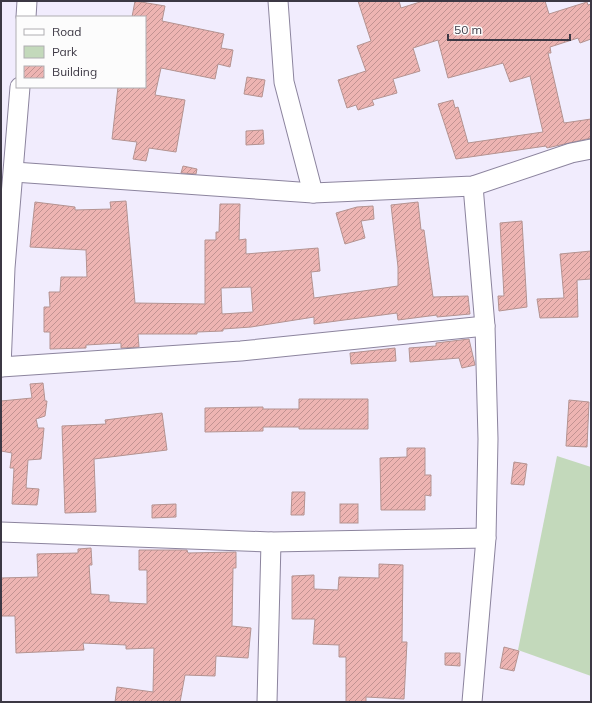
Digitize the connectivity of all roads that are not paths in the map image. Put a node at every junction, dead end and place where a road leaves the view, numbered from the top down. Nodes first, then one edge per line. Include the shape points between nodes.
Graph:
1 (27, 1) edge
2 (278, 1) edge
3 (26, 16) edge
4 (20, 88) edge
5 (591, 149) edge
6 (14, 172) junction
7 (473, 186) junction
8 (313, 193) junction
9 (485, 326) junction
10 (1, 367) edge
11 (1, 532) edge
12 (486, 538) junction
13 (271, 542) junction
14 (267, 702) edge
15 (472, 702) edge

1 - 3 street
2 - 8 street via 284,82
4 - 6 street
5 - 7 street via 571,153
6 - 8 street
6 - 10 street via 5,268
7 - 8 street
7 - 9 street
9 - 10 street via 240,351
9 - 12 street via 488,439
11 - 13 street
12 - 13 street
12 - 15 street
13 - 14 street

